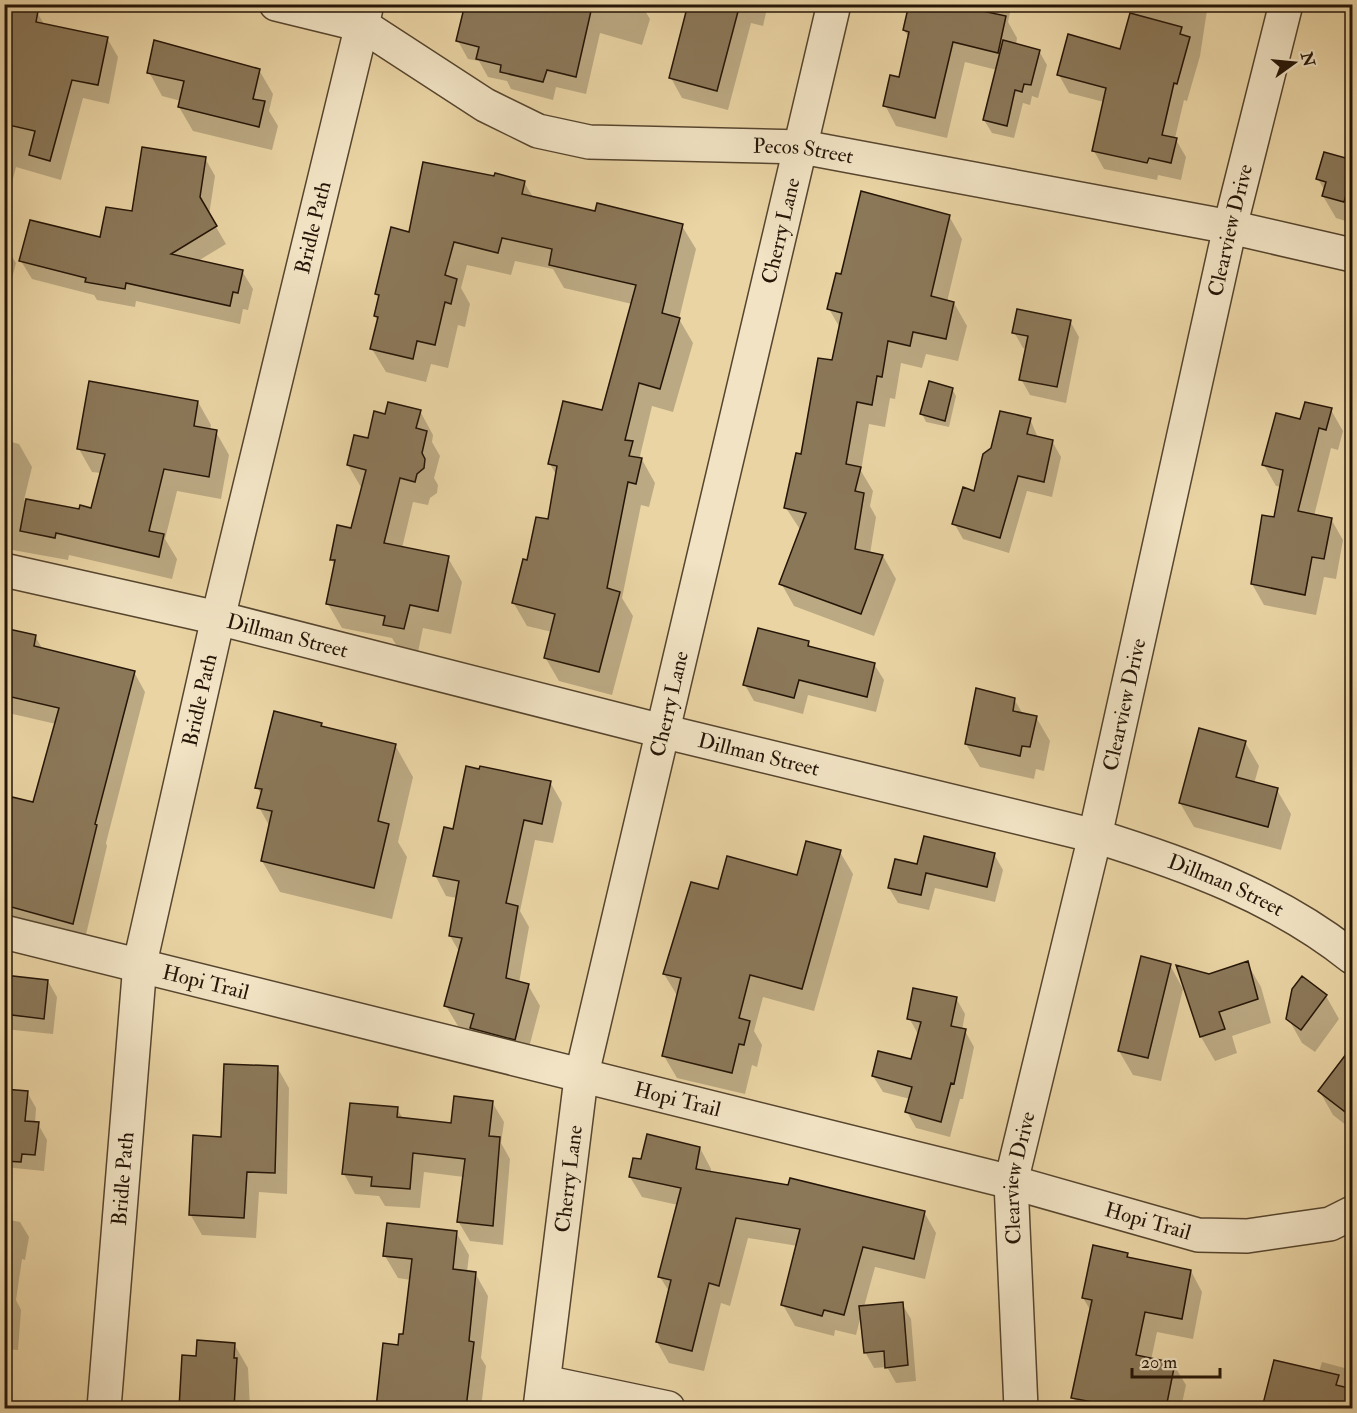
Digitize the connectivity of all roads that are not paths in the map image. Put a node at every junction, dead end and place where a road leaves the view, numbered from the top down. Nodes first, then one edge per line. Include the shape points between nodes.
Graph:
1 (276, 4) edge
2 (834, 4) edge
3 (1286, 4) edge
4 (365, 15) edge
5 (801, 147) junction
6 (1230, 227) junction
7 (1353, 255) edge
8 (4, 570) edge
9 (218, 618) junction
10 (662, 731) junction
11 (1095, 836) junction
12 (4, 932) edge
13 (1353, 957) edge
14 (140, 963) junction
15 (581, 1077) junction
16 (1011, 1182) junction
17 (1353, 1213) edge
18 (542, 1395) edge
19 (104, 1408) edge
20 (668, 1408) edge
21 (1021, 1408) edge

1 - 4 street, Pecos Street
2 - 5 street, Cherry Lane
3 - 6 street, Clearview Drive
4 - 5 street, Pecos Street via 485,105 538,131 589,142
4 - 9 street, Bridle Path
5 - 6 street, Pecos Street
5 - 10 street, Cherry Lane
6 - 7 street, Pecos Street
6 - 11 street, Clearview Drive
8 - 9 street, Dillman Street
9 - 10 street, Dillman Street
9 - 14 street, Bridle Path
10 - 11 street, Dillman Street
10 - 15 street, Cherry Lane
11 - 13 street, Dillman Street via 1162,856 1236,887 1291,915
11 - 16 street, Clearview Drive
12 - 14 street, Hopi Trail
14 - 15 street, Hopi Trail
14 - 19 street, Bridle Path
15 - 16 street, Hopi Trail
15 - 18 street, Cherry Lane
16 - 17 street, Hopi Trail via 1198,1235 1247,1236 1330,1224
16 - 21 street, Clearview Drive
18 - 20 street

